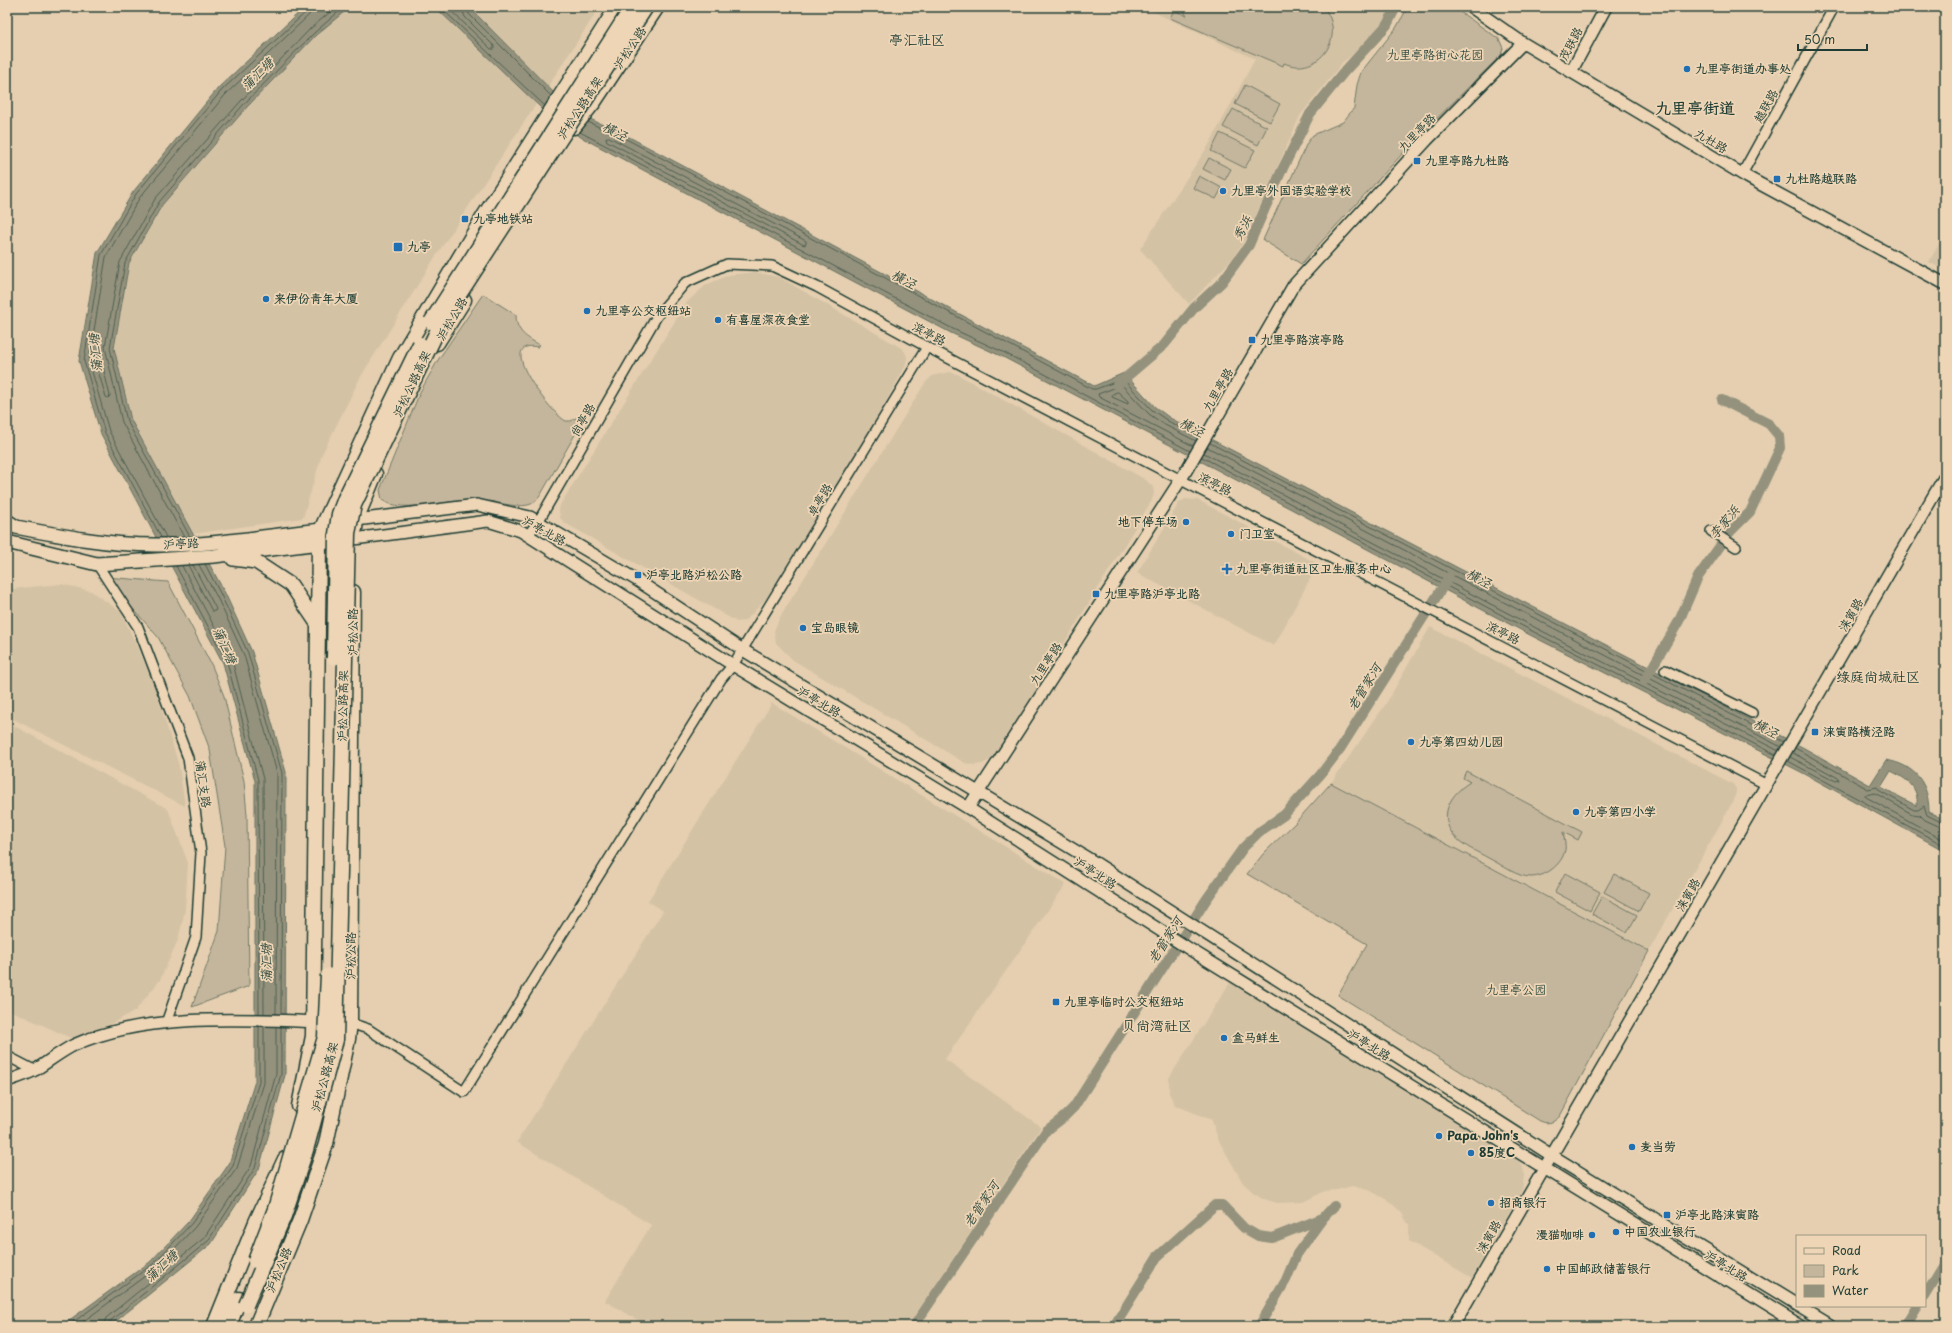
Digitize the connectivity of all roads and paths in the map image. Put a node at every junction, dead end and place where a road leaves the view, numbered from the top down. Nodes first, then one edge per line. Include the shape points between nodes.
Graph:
1 (617, 7) edge
2 (632, 7) edge
3 (646, 7) edge
4 (657, 7) edge
5 (1471, 7) edge
6 (1606, 7) edge
7 (1834, 7) edge
8 (1523, 43) junction
9 (1571, 72) junction
10 (1742, 174) junction
11 (1945, 284) edge
12 (657, 316) joint
13 (927, 347) junction
14 (1945, 476) edge
15 (1181, 480) junction
16 (356, 520) junction
17 (7, 521) edge
18 (538, 522) junction
19 (1711, 531) dead end
20 (528, 535) junction
21 (320, 537) junction
22 (354, 540) junction
23 (7, 543) edge
24 (1736, 547) dead end
25 (214, 556) junction
26 (97, 564) junction
27 (318, 624) junction
28 (743, 650) junction
29 (733, 665) junction
30 (1665, 670) dead end
31 (1752, 713) dead end
32 (1767, 785) junction
33 (979, 791) junction
34 (968, 808) junction
35 (313, 1021) junction
36 (166, 1023) junction
37 (350, 1023) junction
38 (7, 1056) edge
39 (34, 1070) junction
40 (7, 1081) edge
41 (1551, 1155) junction
42 (1543, 1169) junction
43 (243, 1302) junction
44 (1796, 1305) edge
45 (1799, 1307) edge
46 (214, 1326) edge
47 (229, 1326) edge
48 (238, 1326) edge
49 (256, 1326) edge
50 (1453, 1326) edge
51 (1800, 1326) edge
52 (1830, 1326) edge

1 - 21 main road, 沪松公路 via 484,216 400,358
2 - 43 main road, 沪松公路高架, bridge via 436,313 344,498 339,514 336,534 330,950 325,1037 275,1209
3 - 43 main road, 沪松公路高架, bridge via 442,321 354,505 347,540 336,1040 306,1150 284,1216
4 - 16 main road, 沪松公路 via 509,225 425,364
5 - 8 street, 九杜路
6 - 9 street, 茂联路
7 - 10 street, 越联路
8 - 9 street, 九杜路
8 - 15 street, 九里亭路 via 1427,140 1293,286
9 - 10 street, 九杜路
10 - 11 street, 九杜路
12 - 13 street, 滨亭路 via 685,283 727,264 772,266 817,287
12 - 18 street, 尚亭路
13 - 15 street, 滨亭路
13 - 28 street, 卓亭路
14 - 32 street, 涞寅路
15 - 32 street, 滨亭路
15 - 33 street, 九里亭路
16 - 18 street, 沪亭北路 via 477,505 530,517
16 - 21 main road, 沪亭路
16 - 22 main road, 沪松公路
17 - 21 main road, 沪亭路 via 16,527 97,542 155,545
18 - 20 street, 尚亭路
18 - 28 street, 沪亭北路 via 635,579
19 - 24 street
20 - 22 street, 沪亭北路 via 488,521
20 - 29 street, 沪亭北路
21 - 22 main road, 沪亭路
21 - 25 main road, 沪亭路
21 - 27 main road, 沪松公路
22 - 37 main road, 沪松公路
23 - 26 main road, 沪亭路
25 - 26 main road, 沪亭路
25 - 27 main road via 256,562 291,585
26 - 36 street, 蒲汇支路 via 138,627 188,758 201,853 196,936
27 - 35 main road, 沪松公路
28 - 29 street, 卓亭路
28 - 33 street, 沪亭北路
29 - 34 street, 沪亭北路
29 - 37 street, 卓亭路 via 464,1092 368,1029
30 - 31 street
32 - 41 street, 涞寅路
33 - 34 street, 九里亭路
33 - 41 street, 沪亭北路 via 1205,932
34 - 42 street, 沪亭北路
35 - 36 street via 246,1019
35 - 37 street
35 - 46 main road, 沪松公路 via 313,1036 292,1143 256,1222
36 - 39 street via 123,1029 73,1046
37 - 49 main road, 沪松公路 via 326,1144 300,1220
38 - 39 street
39 - 40 street
41 - 42 street, 涞寅路
41 - 44 street, 沪亭北路
42 - 50 street, 涞寅路
42 - 51 street, 沪亭北路
43 - 47 main road, 沪松公路高架
43 - 48 main road, 沪松公路高架
45 - 52 street, 沪亭北路

